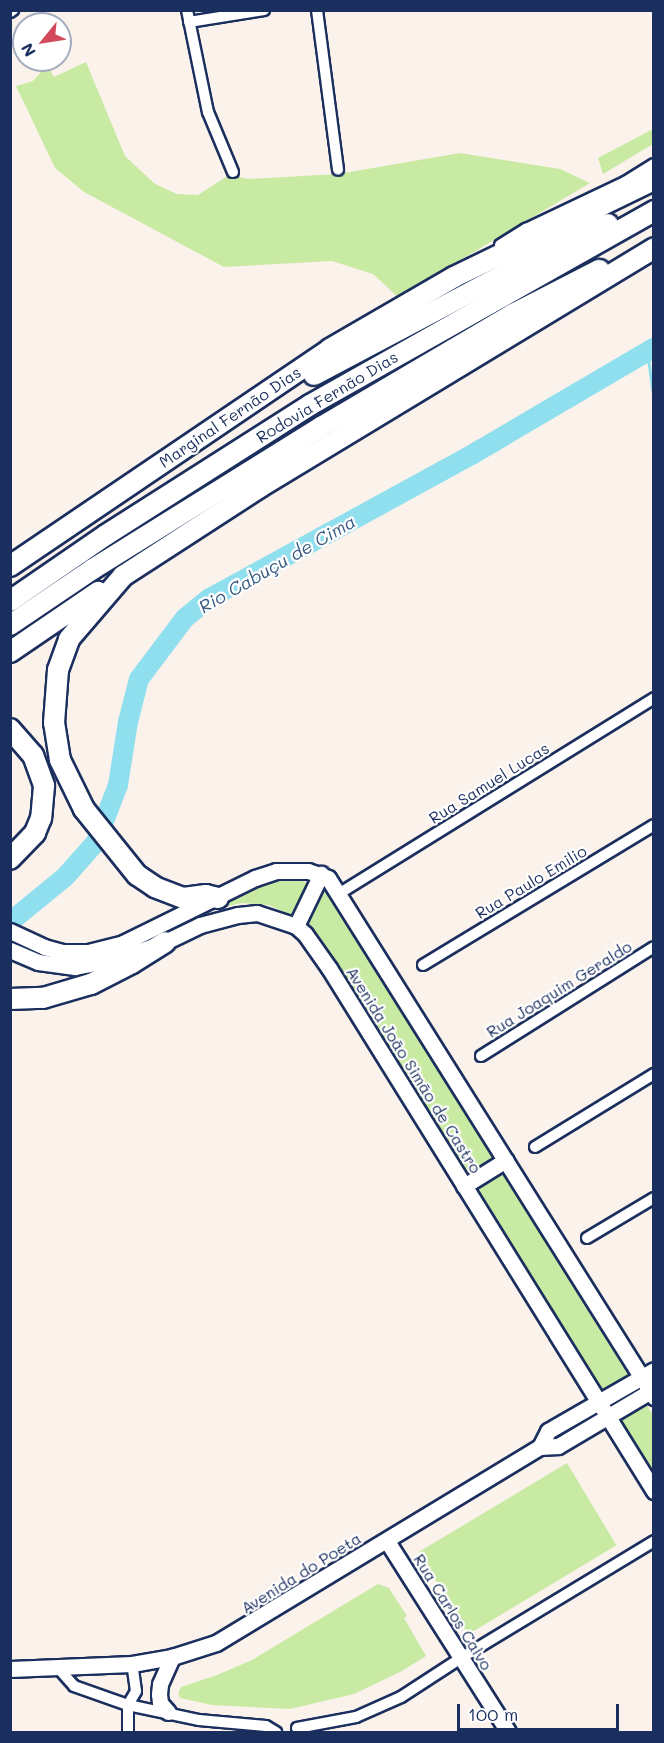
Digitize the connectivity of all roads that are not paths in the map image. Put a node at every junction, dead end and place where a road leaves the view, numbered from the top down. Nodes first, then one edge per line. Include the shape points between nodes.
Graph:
1 (264, 10) edge
2 (317, 10) edge
3 (188, 16) edge
4 (654, 164) edge
5 (338, 170) dead end
6 (233, 172) dead end
7 (654, 180) edge
8 (654, 206) edge
9 (654, 211) edge
10 (654, 242) edge
11 (654, 248) edge
12 (454, 277) junction
13 (245, 409) junction
14 (10, 566) edge
15 (123, 576) junction
16 (10, 601) edge
17 (10, 625) edge
18 (10, 652) edge
19 (654, 698) edge
20 (10, 729) edge
21 (654, 825) edge
22 (10, 859) edge
23 (321, 874) junction
24 (340, 893) junction
25 (218, 898) junction
26 (296, 926) junction
27 (14, 934) edge
28 (165, 942) junction
29 (654, 947) edge
30 (10, 950) edge
31 (423, 965) dead end
32 (10, 999) edge
33 (481, 1056) dead end
34 (654, 1074) edge
35 (535, 1148) dead end
36 (506, 1160) junction
37 (464, 1186) junction
38 (654, 1198) edge
39 (587, 1238) dead end
40 (647, 1374) edge
41 (652, 1392) edge
42 (598, 1402) junction
43 (606, 1415) junction
44 (540, 1447) junction
45 (654, 1491) edge
46 (387, 1540) junction
47 (654, 1541) edge
48 (172, 1657) junction
49 (461, 1658) junction
50 (132, 1664) junction
51 (58, 1668) junction
52 (10, 1669) edge
53 (128, 1705) junction
54 (168, 1713) junction
55 (297, 1728) dead end
56 (128, 1732) edge
57 (276, 1732) edge
58 (508, 1732) edge

1 - 3 street
2 - 5 street
3 - 6 street via 208,112
4 - 12 street via 526,229
7 - 12 highway, Marginal Fernão Dias
8 - 13 highway via 561,244 340,359 277,398
9 - 16 highway, Rodovia Fernão Dias via 310,405
10 - 17 highway, Rodovia Fernão Dias via 513,314 321,427
11 - 15 highway via 260,487
12 - 13 highway, Marginal Fernão Dias via 330,349
13 - 14 highway, Marginal Fernão Dias
15 - 18 highway
15 - 25 highway via 69,639 58,670 54,701 56,743 68,780 84,809 137,875 183,898
19 - 24 street, Rua Samuel Lucas
20 - 22 highway via 33,755 44,786 35,833
21 - 31 street, Rua Paulo Emilio
23 - 24 main road, Avenida João Simão de Castro
23 - 25 main road via 292,869 276,871
23 - 26 main road
24 - 36 main road, Avenida João Simão de Castro
25 - 27 main road via 123,943 88,952 63,952
26 - 28 main road via 257,913 238,915 200,925
26 - 37 main road, Avenida João Simão de Castro via 322,956
28 - 30 main road via 116,959 75,967 38,962
28 - 32 highway via 91,984 43,998
29 - 33 street, Rua Joaquim Geraldo
34 - 35 street
36 - 37 main road
36 - 40 main road, Avenida João Simão de Castro
37 - 42 main road, Avenida João Simão de Castro
38 - 39 street
40 - 41 main road, Avenida João Simão de Castro
40 - 42 main road, Avenida do Poeta
41 - 43 main road, Avenida do Poeta
42 - 43 main road, Avenida João Simão de Castro
42 - 44 main road, Avenida do Poeta via 548,1431
43 - 44 main road, Avenida do Poeta via 558,1446
43 - 45 main road, Avenida João Simão de Castro
44 - 46 main road, Avenida do Poeta
46 - 48 main road, Avenida do Poeta via 246,1627 216,1643
46 - 49 main road, Rua Carlos Calvo
47 - 49 street
48 - 50 main road, Avenida do Poeta
48 - 54 main road via 159,1694
49 - 55 street via 382,1707 356,1717
49 - 58 main road, Rua Carlos Calvo
50 - 51 main road, Avenida do Poeta
50 - 53 street via 136,1691
51 - 52 main road, Avenida do Poeta
51 - 53 street via 74,1686
53 - 54 street
53 - 56 street
54 - 57 street via 266,1726

